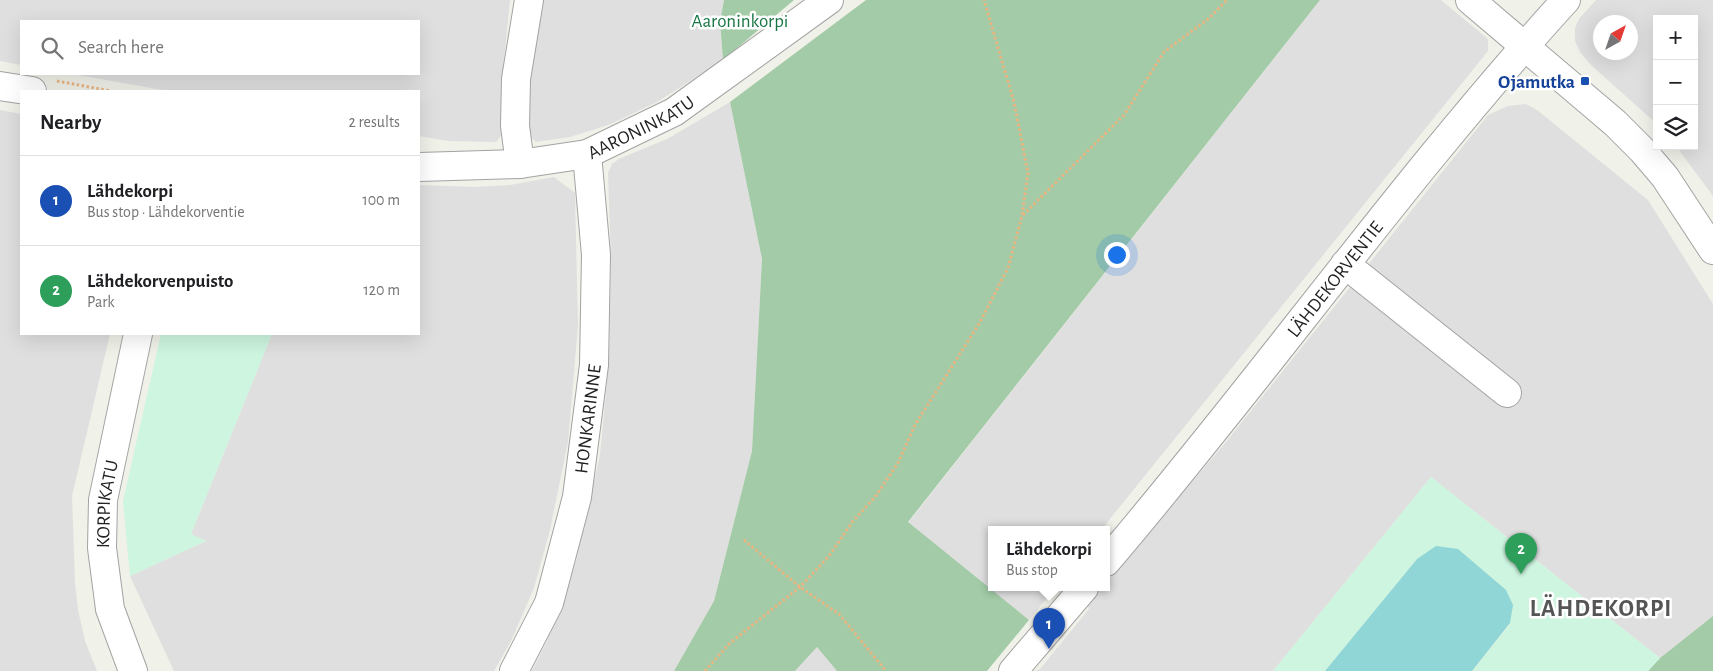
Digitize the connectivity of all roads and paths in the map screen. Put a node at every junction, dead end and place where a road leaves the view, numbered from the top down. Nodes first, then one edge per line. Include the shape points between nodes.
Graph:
1 (529, 0) edge
2 (829, 0) edge
3 (984, 0) edge
4 (1228, 0) edge
5 (1470, 0) edge
6 (1566, 0) edge
7 (1525, 45) junction
8 (0, 86) edge
9 (26, 90) edge
10 (587, 154) junction
11 (520, 164) junction
12 (420, 167) edge
13 (1022, 216) junction
14 (1713, 250) edge
15 (1345, 264) junction
16 (138, 335) edge
17 (1507, 393) dead end
18 (744, 540) dead end
19 (1110, 557) edge
20 (800, 587) junction
21 (1081, 591) edge
22 (133, 671) edge
23 (514, 671) edge
24 (705, 671) edge
25 (886, 671) edge
26 (1013, 671) edge

1 - 11 street via 516,79 515,126
2 - 10 street, AARONINKATU via 674,112
3 - 13 path via 1014,102 1028,173
4 - 13 path via 1164,52 1124,115
5 - 7 street
6 - 7 street, LÄHDEKORVENTIE
7 - 14 street via 1642,150 1665,177
7 - 15 street, LÄHDEKORVENTIE
8 - 9 street
10 - 11 street, AARONINKATU
10 - 23 street, HONKARINNE via 596,255 594,364 577,497 549,603
11 - 12 street, AARONINKATU
13 - 20 path via 1008,268 980,322 915,425 898,463 829,556
15 - 17 street
15 - 19 street, LÄHDEKORVENTIE
16 - 22 street, KORPIKATU via 103,500 102,548 110,609
18 - 20 path
20 - 24 path via 730,642
20 - 25 path via 839,614
21 - 26 street

